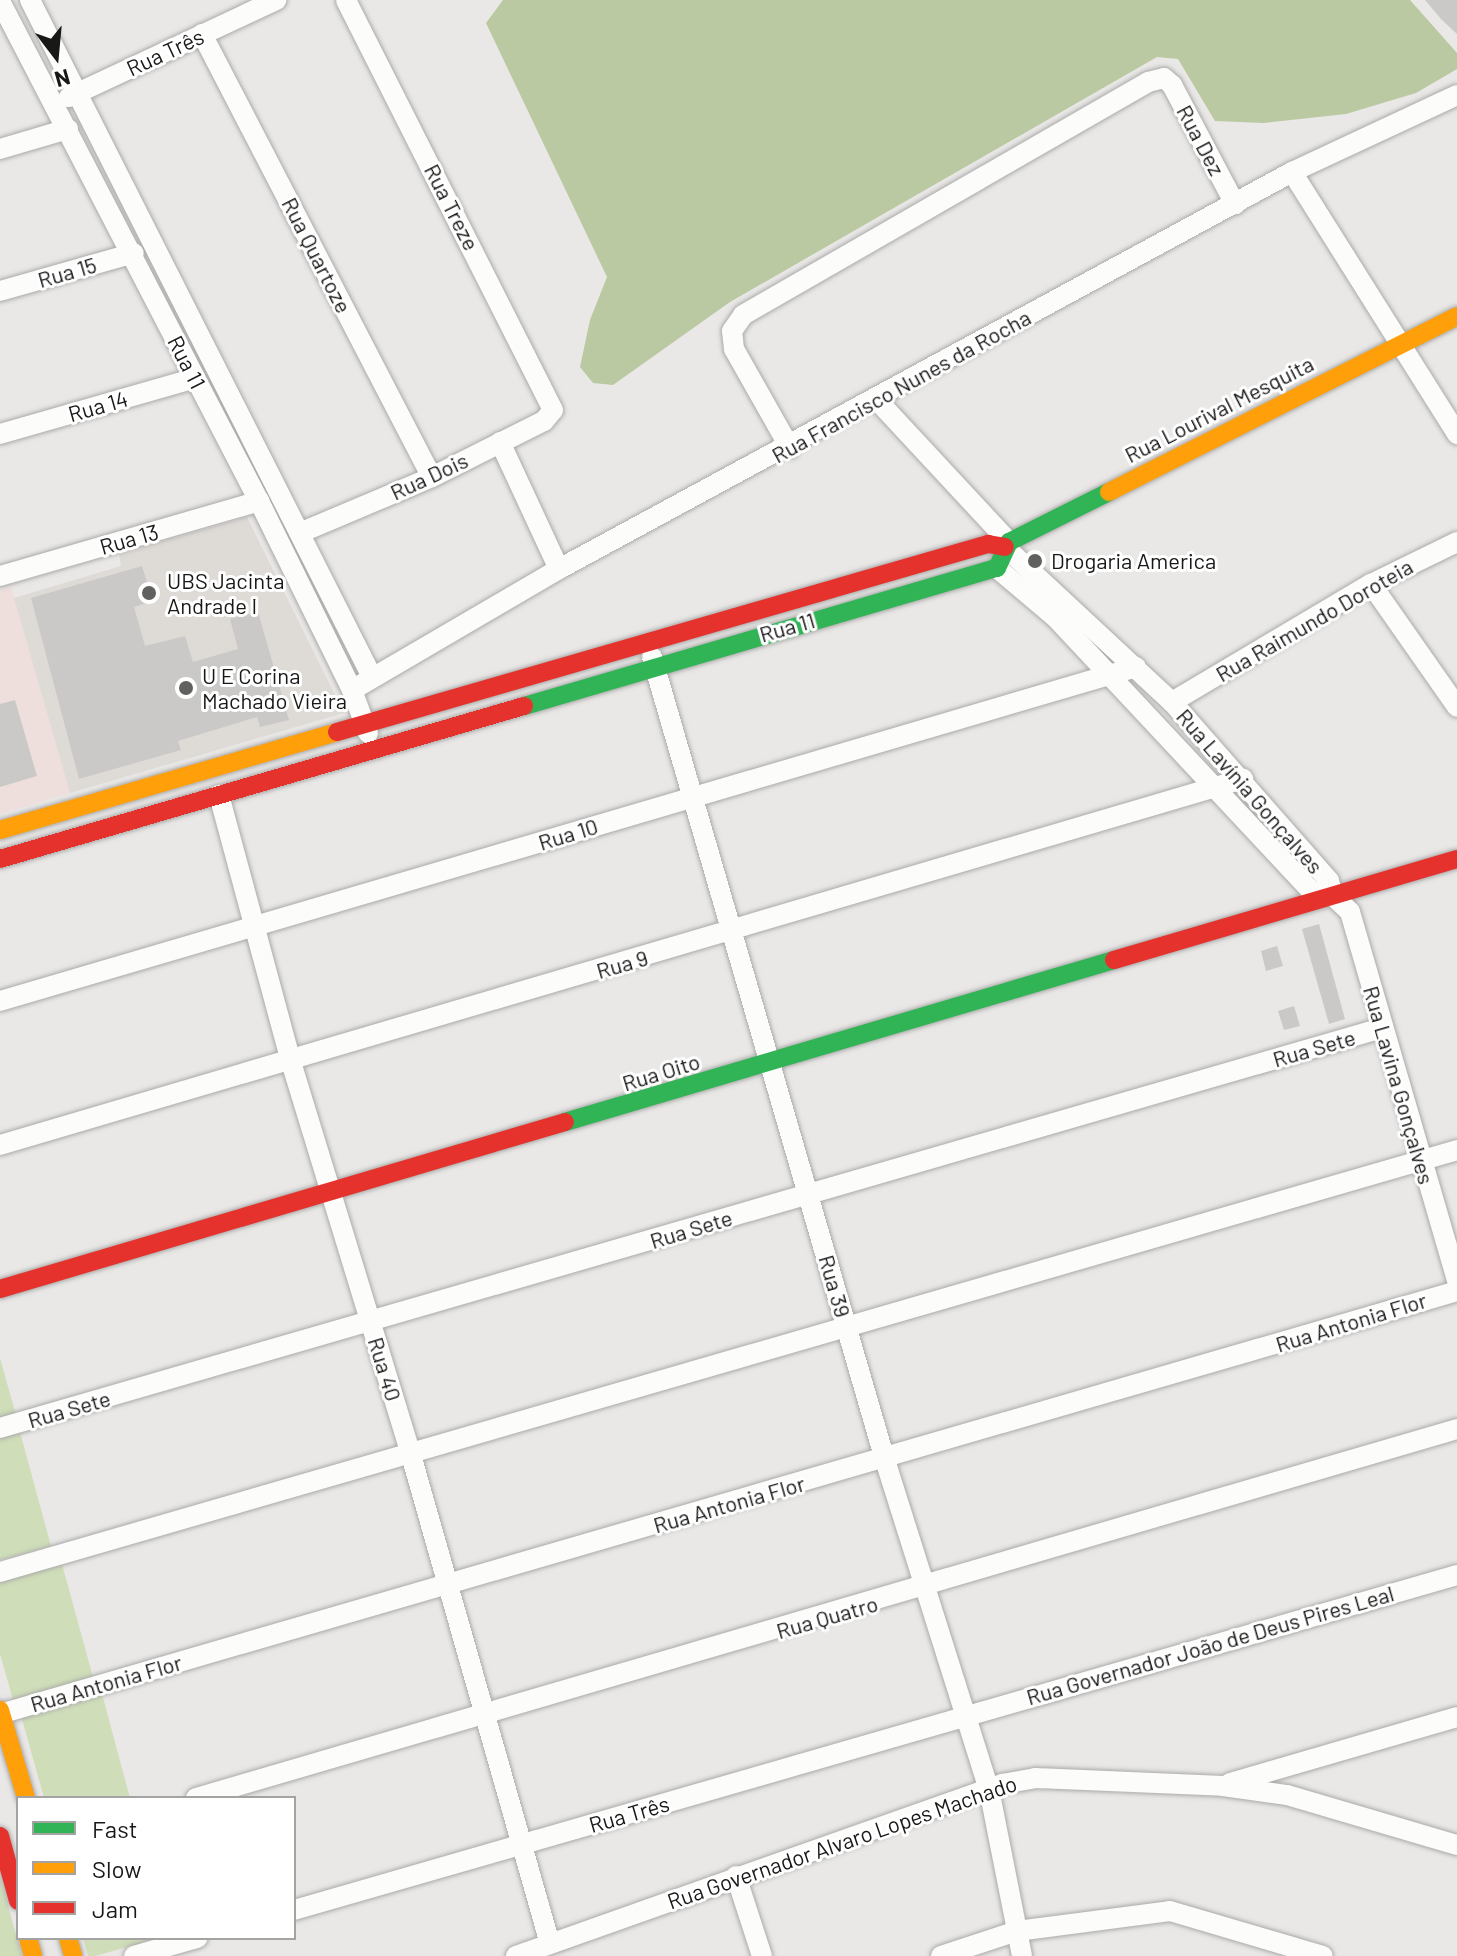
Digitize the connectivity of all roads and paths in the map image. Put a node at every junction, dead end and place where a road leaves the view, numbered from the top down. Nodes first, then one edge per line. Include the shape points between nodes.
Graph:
1 (30, 0) edge
2 (276, 0) edge
3 (346, 0) edge
4 (1, 6) edge
5 (202, 34) junction
6 (78, 93) junction
7 (1457, 95) edge
8 (54, 104) junction
9 (68, 129) junction
10 (0, 149) edge
11 (1292, 172) junction
12 (1235, 204) junction
13 (134, 253) junction
14 (0, 291) edge
15 (1457, 316) edge
16 (1399, 344) junction
17 (195, 378) junction
18 (876, 399) junction
19 (553, 415) joint
20 (0, 434) edge
21 (1457, 434) edge
22 (500, 442) junction
23 (790, 448) junction
24 (432, 477) junction
25 (259, 501) junction
26 (302, 532) junction
27 (1457, 542) edge
28 (1007, 545) junction
29 (997, 568) junction
30 (559, 569) junction
31 (0, 576) edge
32 (1371, 584) junction
33 (647, 643) junction
34 (655, 665) junction
35 (1136, 667) junction
36 (372, 677) junction
37 (1112, 678) junction
38 (352, 690) junction
39 (1172, 702) junction
40 (1457, 707) edge
41 (366, 727) junction
42 (373, 748) junction
43 (1243, 779) junction
44 (1219, 789) junction
45 (219, 795) junction
46 (693, 796) junction
47 (0, 830) edge
48 (0, 859) edge
49 (1457, 859) edge
50 (1333, 896) junction
51 (256, 928) junction
52 (734, 931) junction
53 (0, 1001) edge
54 (1382, 1028) junction
55 (291, 1062) junction
56 (772, 1064) junction
57 (0, 1145) edge
58 (1457, 1150) edge
59 (1421, 1161) junction
60 (809, 1194) junction
61 (332, 1195) junction
62 (1457, 1280) edge
63 (0, 1289) edge
64 (1457, 1291) edge
65 (371, 1324) junction
66 (846, 1325) junction
67 (0, 1428) edge
68 (1457, 1429) edge
69 (411, 1455) junction
70 (885, 1460) junction
71 (0, 1572) edge
72 (1457, 1575) edge
73 (447, 1584) junction
74 (925, 1588) junction
75 (0, 1712) edge
76 (964, 1716) junction
77 (484, 1717) junction
78 (1457, 1717) edge
79 (1223, 1786) junction
80 (989, 1789) junction
81 (25, 1796) edge
82 (203, 1796) edge
83 (523, 1845) junction
84 (1457, 1845) edge
85 (2, 1848) edge
86 (736, 1876) junction
87 (16, 1894) edge
88 (296, 1909) edge
89 (1017, 1931) junction
90 (190, 1940) edge
91 (550, 1944) junction
92 (134, 1956) edge
93 (516, 1956) edge
94 (762, 1956) edge
95 (941, 1956) edge
96 (1022, 1956) edge
97 (1323, 1956) edge

1 - 6 street
2 - 5 street, Rua Três
3 - 19 street, Rua Treze via 551,400
4 - 8 street, Rua 11
5 - 6 street, Rua Três
5 - 24 street, Rua Quartoze
6 - 8 street, Rua Três
6 - 26 street
7 - 11 street, Rua Francisco Nunes da Rocha
8 - 9 street, Rua 11
9 - 10 street
9 - 13 street, Rua 11
11 - 12 street, Rua Francisco Nunes da Rocha
11 - 16 street
12 - 18 street, Rua Francisco Nunes da Rocha
12 - 23 street, Rua Dez via 1164,78 1148,82 743,315 732,331 734,349
13 - 14 street, Rua 15
13 - 17 street, Rua 11
15 - 16 main road, Rua Lourival Mesquita
16 - 21 street
16 - 28 main road, Rua Lourival Mesquita
17 - 20 street, Rua 14
17 - 25 street, Rua 11
18 - 23 street, Rua Francisco Nunes da Rocha
18 - 28 street, Rua Lavínia Gonçalves
19 - 22 street, Rua Dois
22 - 24 street, Rua Dois
22 - 30 street
23 - 30 street, Rua Francisco Nunes da Rocha
24 - 26 street, Rua Dois
25 - 31 street, Rua 13
25 - 38 street, Rua 11
26 - 36 street
27 - 32 street, Rua Raimundo Doroteia
28 - 29 main road
28 - 33 main road, Rua 11 via 982,546
28 - 35 street, Rua Lavínia Gonçalves
29 - 34 main road, Rua 11
29 - 37 street, Rua Lavínia Gonçalves via 1022,584
30 - 36 street, Rua Francisco Nunes da Rocha
32 - 39 street, Rua Raimundo Doroteia
32 - 40 street
33 - 34 street, Rua 39
33 - 41 main road, Rua 11
34 - 42 main road, Rua 11
34 - 46 street, Rua 39
35 - 37 street, Rua 10
35 - 39 street, Rua Lavínia Gonçalves
36 - 38 street, Rua Francisco Nunes da Rocha
37 - 44 street, Rua Lavínia Gonçalves
37 - 46 street, Rua 10
38 - 41 street, Rua 11
39 - 43 street, Rua Lavínia Gonçalves
41 - 42 street, Rua 11
41 - 47 main road, Rua 11
42 - 45 main road, Rua 11
43 - 44 street, Rua 9
43 - 50 street, Rua Lavínia Gonçalves via 1329,881
44 - 50 street, Rua Lavínia Gonçalves via 1311,891
44 - 52 street, Rua 9
45 - 48 main road, Rua 11
45 - 51 street, Rua 40
46 - 51 street, Rua 10
46 - 52 street, Rua 39
49 - 50 main road, Rua Oito
50 - 54 street, Rua Lavina Gonçalves via 1350,912
50 - 56 main road, Rua Oito
51 - 53 street, Rua 10
51 - 55 street, Rua 40
52 - 55 street, Rua 9
52 - 56 street, Rua 39
54 - 59 street, Rua Lavina Gonçalves
54 - 60 street, Rua Sete
55 - 57 street, Rua 9
55 - 61 street, Rua 40
56 - 60 street, Rua 39
56 - 61 main road, Rua Oito
58 - 59 street
59 - 62 street, Rua Lavina Gonçalves
59 - 66 street
60 - 65 street, Rua Sete
60 - 66 street, Rua 39
61 - 63 main road, Rua Oito
61 - 65 street, Rua 40
64 - 70 street, Rua Antonia Flor
65 - 67 street, Rua Sete
65 - 69 street, Rua 40
66 - 69 street
66 - 70 street, Rua 39
68 - 74 street, Rua Quatro
69 - 71 street
69 - 73 street, Rua 40
70 - 73 street, Rua Antonia Flor
70 - 74 street, Rua 39
72 - 76 street, Rua Governador João de Deus Pires Leal
73 - 75 street, Rua Antonia Flor
73 - 77 street, Rua 40
74 - 76 street, Rua 39
74 - 77 street, Rua Quatro
75 - 81 main road
76 - 80 street, Rua 39
76 - 83 street, Rua Três
77 - 82 street, Rua Quatro
77 - 83 street, Rua 40
78 - 79 street
79 - 80 street, Rua Governador Alvaro Lopes Machado via 1035,1778
79 - 84 street, Rua Governador Alvaro Lopes Machado via 1287,1795
80 - 86 street, Rua Governador Alvaro Lopes Machado
80 - 89 street, Rua 39
83 - 88 street, Rua Três
83 - 91 street, Rua 40
85 - 87 main road
86 - 91 street, Rua Governador Alvaro Lopes Machado
86 - 94 street
89 - 95 street
89 - 96 street, Rua 39
89 - 97 street via 1170,1911
90 - 92 street
91 - 93 street, Rua Governador Alvaro Lopes Machado

